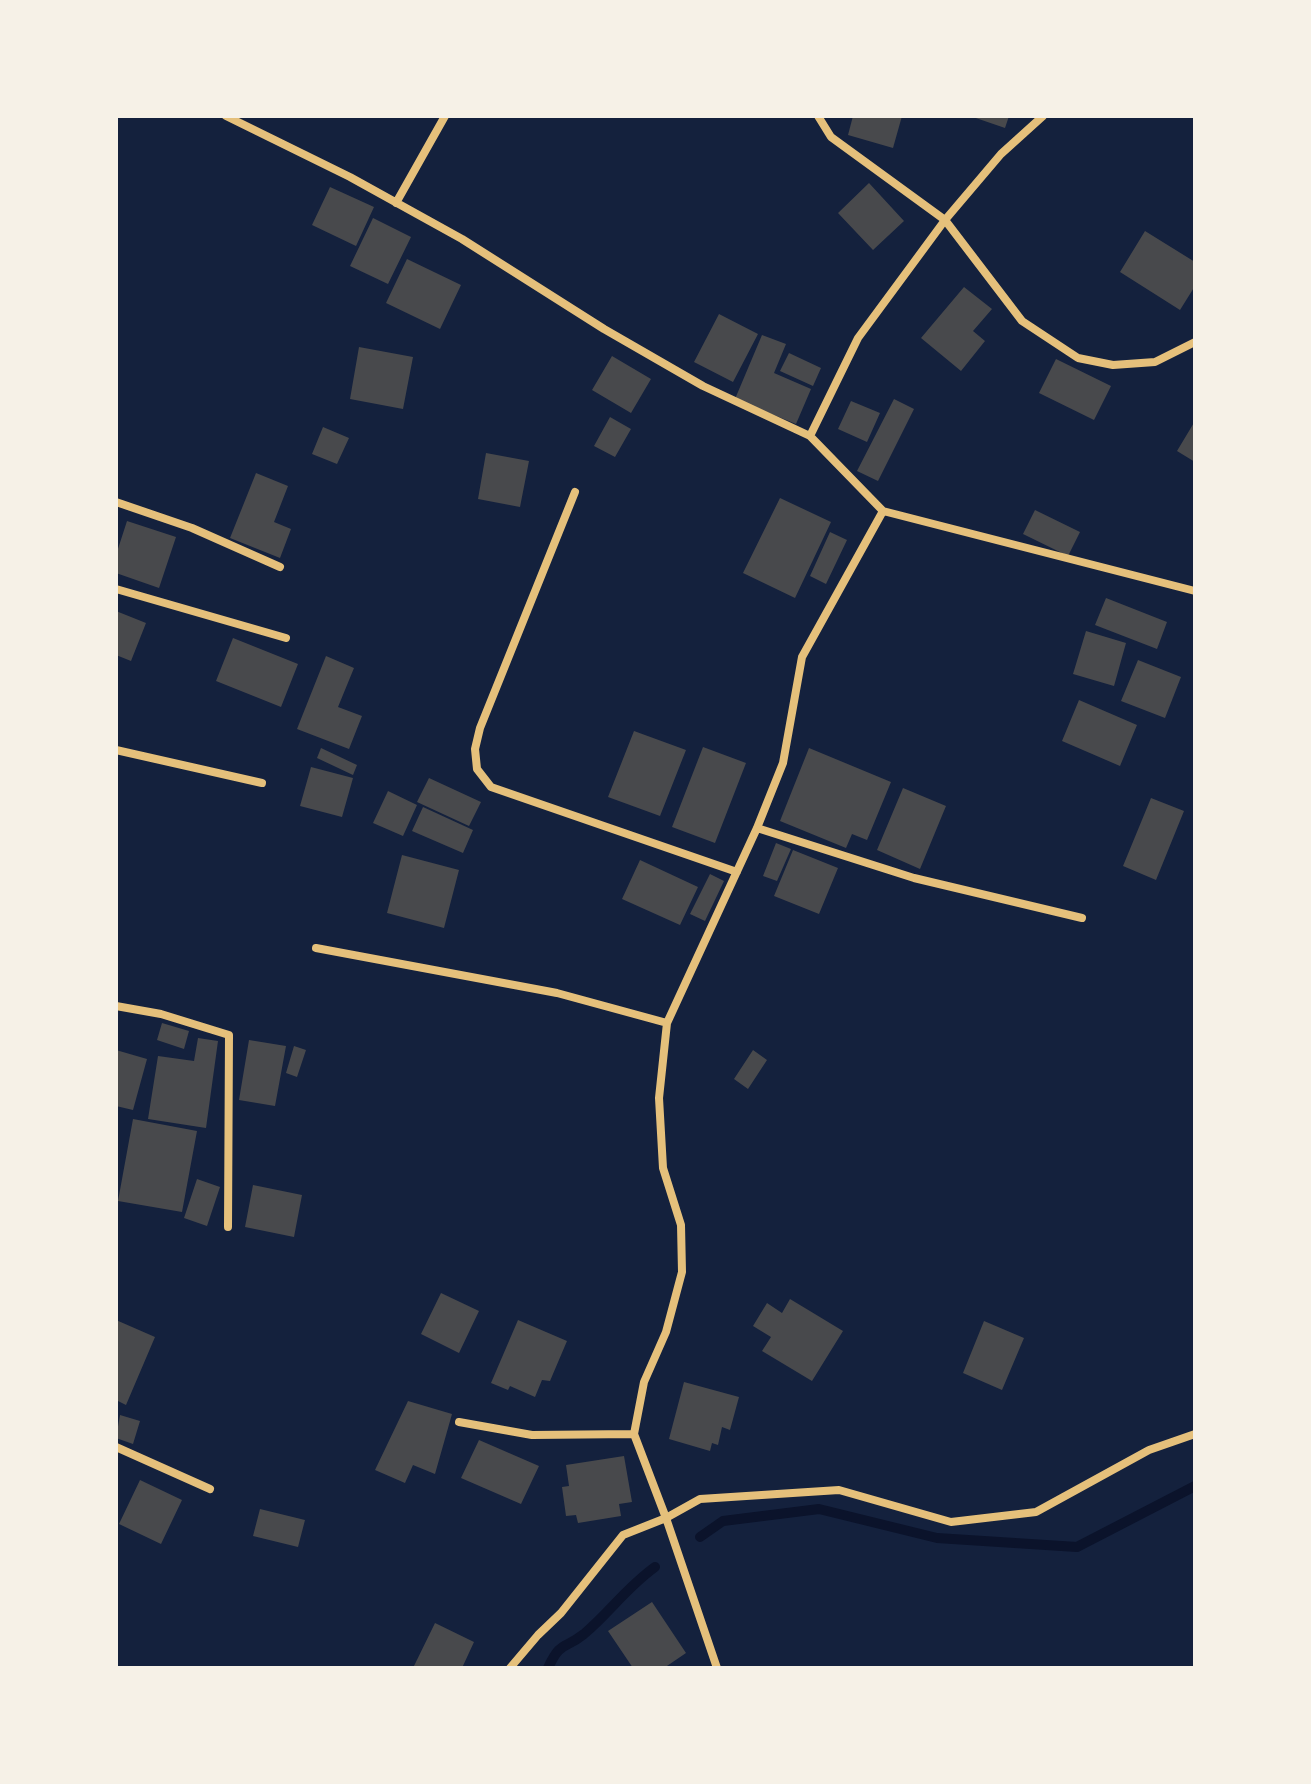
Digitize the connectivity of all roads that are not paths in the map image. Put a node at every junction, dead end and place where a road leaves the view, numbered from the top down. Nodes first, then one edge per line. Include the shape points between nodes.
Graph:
1 (226, 116) edge
2 (445, 116) edge
3 (818, 116) edge
4 (1043, 116) edge
5 (396, 203) junction
6 (945, 220) junction
7 (1195, 342) edge
8 (810, 436) junction
9 (575, 492) dead end
10 (116, 502) edge
11 (883, 511) junction
12 (280, 567) dead end
13 (116, 589) edge
14 (1195, 591) edge
15 (286, 638) dead end
16 (116, 750) edge
17 (262, 783) dead end
18 (757, 828) junction
19 (737, 872) junction
20 (1082, 918) dead end
21 (316, 948) dead end
22 (116, 1006) edge
23 (667, 1023) junction
24 (228, 1227) dead end
25 (459, 1422) dead end
26 (634, 1434) junction
27 (1195, 1434) edge
28 (116, 1447) edge
29 (210, 1489) dead end
30 (666, 1518) junction
31 (510, 1668) edge
32 (717, 1668) edge

1 - 5 street
2 - 5 street
3 - 6 street via 831,137
4 - 6 street via 1001,154
5 - 8 street via 703,386
6 - 7 street via 1022,321 1078,358 1113,365 1155,362
6 - 8 street via 858,338
8 - 11 street
9 - 19 street via 480,728 477,769 491,787
10 - 12 street
11 - 14 street
11 - 18 street via 802,657 783,763
13 - 15 street
16 - 17 street
18 - 19 street
18 - 20 street via 914,878
19 - 23 street
21 - 23 street via 557,993
22 - 24 street via 229,1035
23 - 26 street via 659,1098 663,1168 681,1225 682,1272 666,1332 644,1382
25 - 26 street via 532,1435
26 - 30 street
27 - 30 street via 1149,1450 1036,1512 951,1522 839,1490 700,1499
28 - 29 street
30 - 31 street via 623,1535
30 - 32 street

